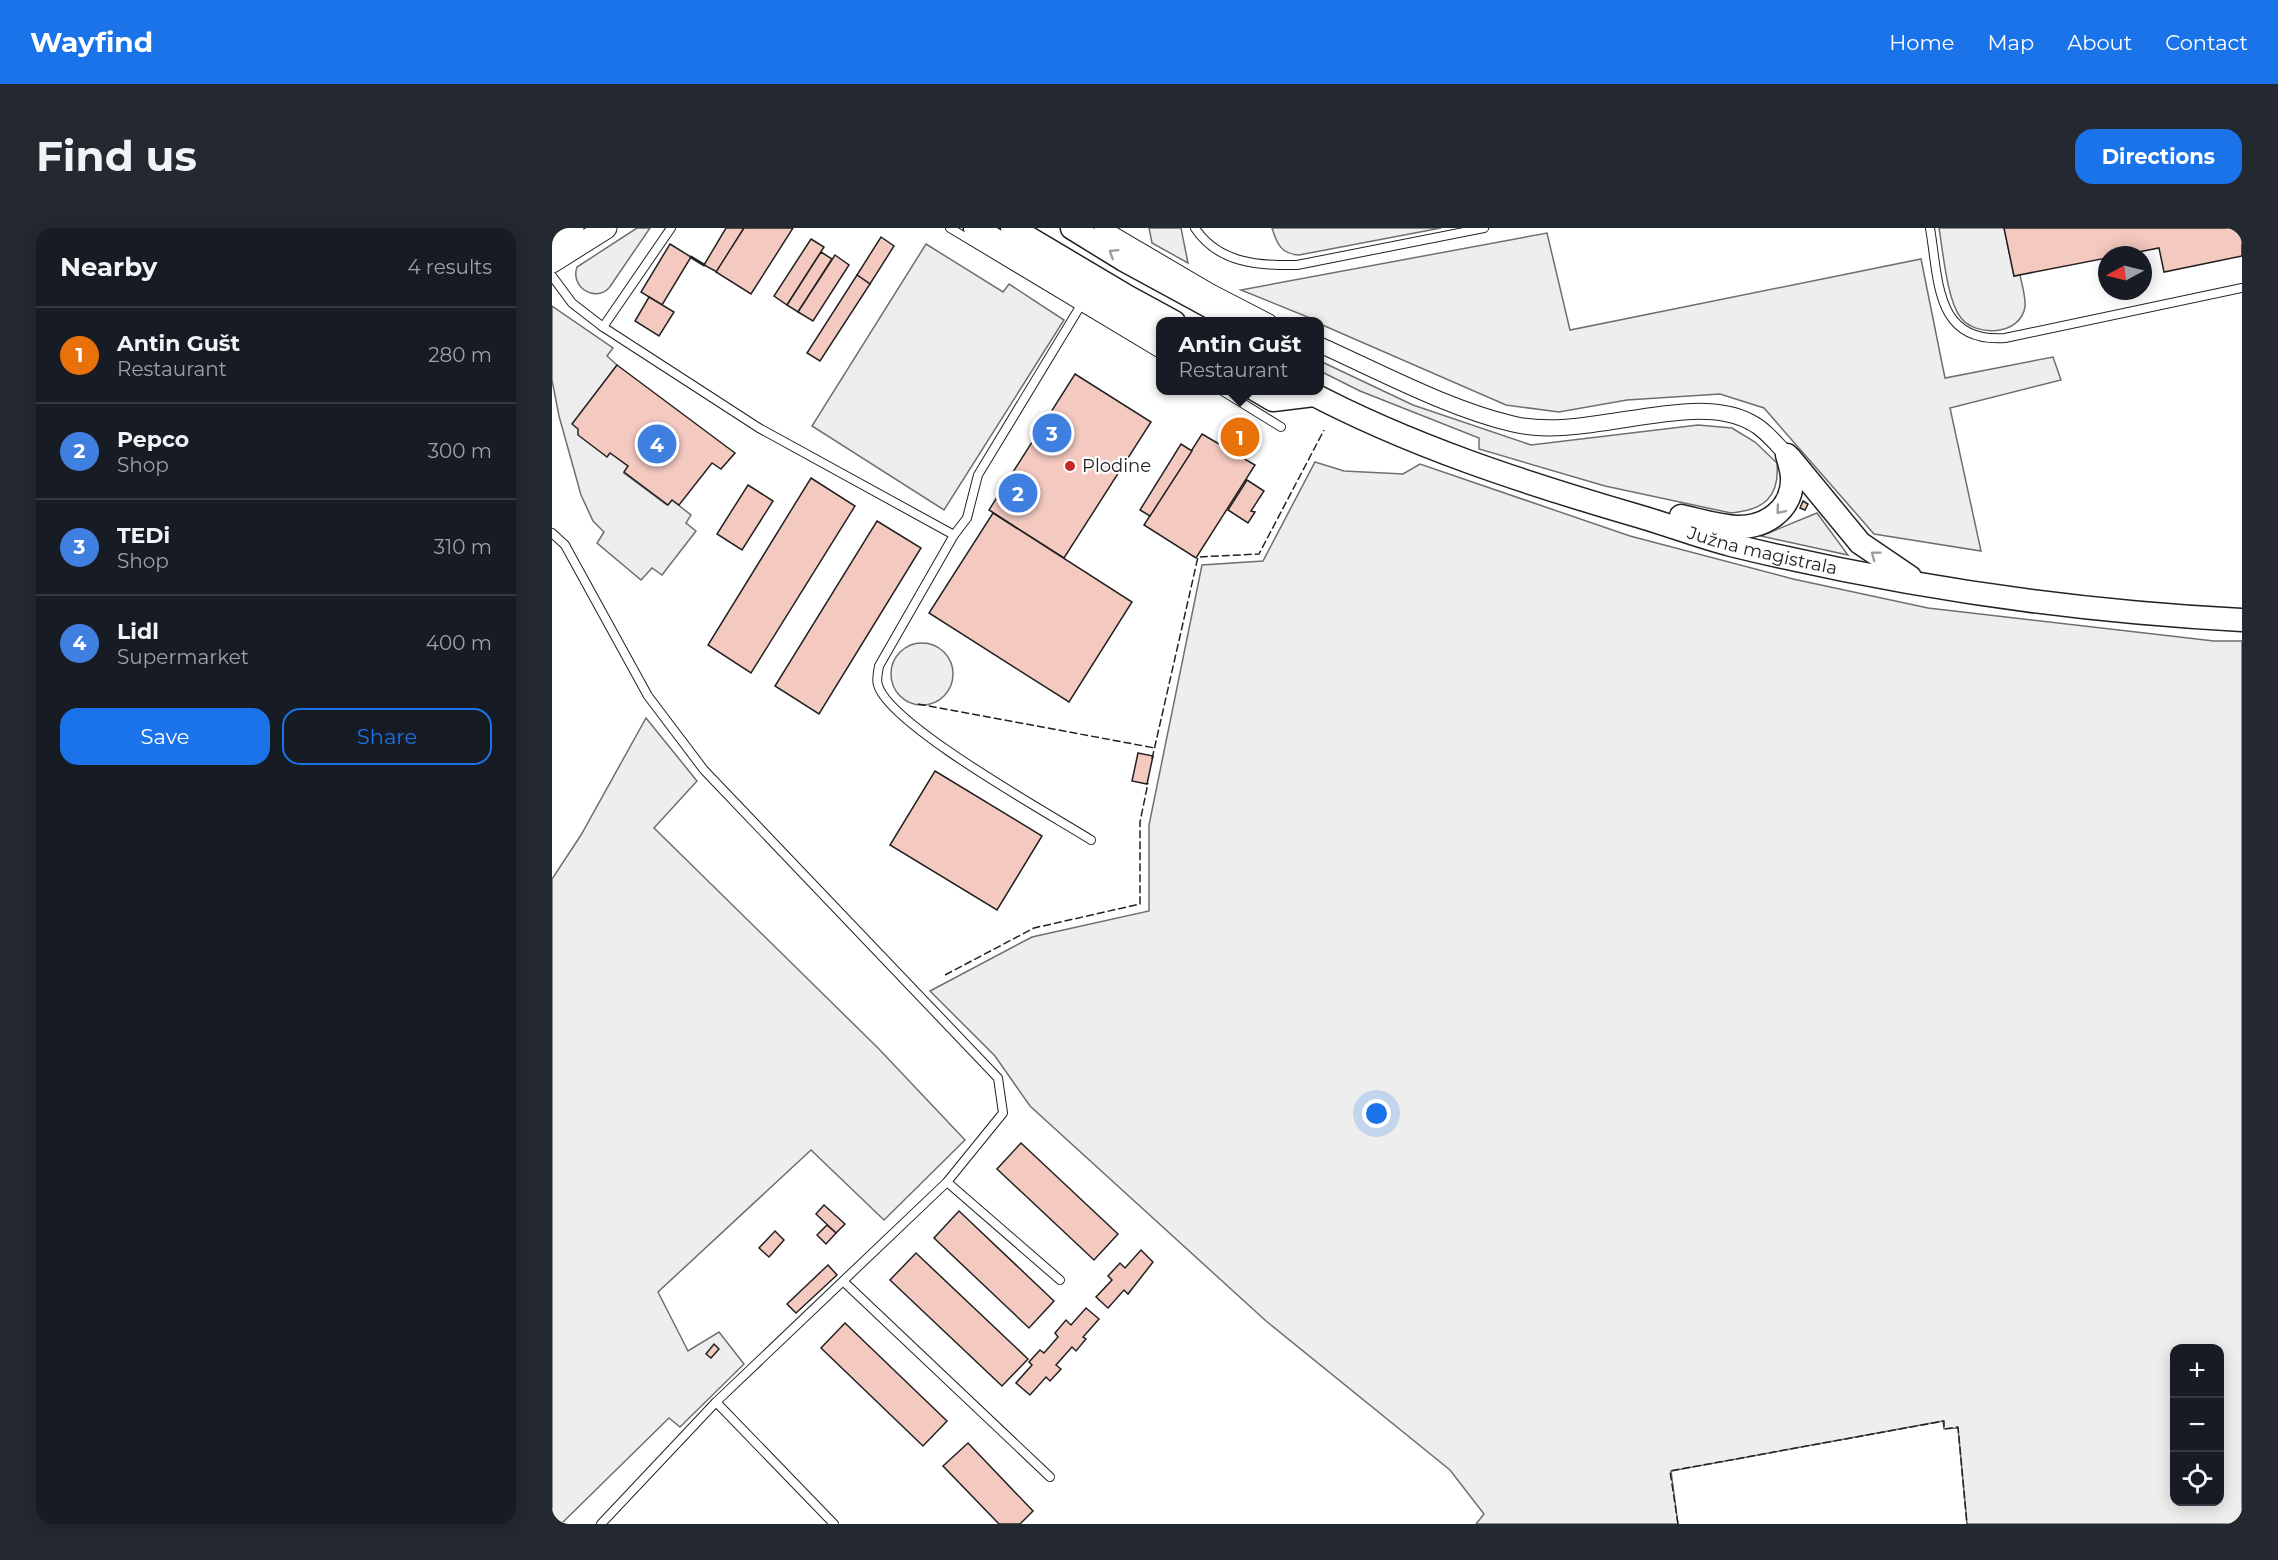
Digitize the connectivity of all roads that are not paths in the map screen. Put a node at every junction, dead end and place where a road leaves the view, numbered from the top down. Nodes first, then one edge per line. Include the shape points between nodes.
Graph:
1 (573, 228) edge
2 (606, 228) edge
3 (671, 228) edge
4 (950, 228) edge
5 (975, 228) edge
6 (1012, 228) edge
7 (1072, 228) edge
8 (1102, 228) edge
9 (1195, 228) edge
10 (1484, 228) edge
11 (1930, 228) edge
12 (555, 263) edge
13 (2242, 288) edge
14 (1080, 305) junction
15 (1166, 317) edge
16 (1231, 317) edge
17 (1261, 317) edge
18 (603, 327) junction
19 (1156, 334) edge
20 (1324, 347) edge
21 (1156, 351) edge
22 (1324, 394) edge
23 (1229, 395) edge
24 (1265, 395) edge
25 (1290, 395) edge
26 (1281, 428) dead end
27 (1787, 455) junction
28 (1638, 516) junction
29 (552, 533) edge
30 (954, 535) junction
31 (1924, 586) junction
32 (2242, 620) edge
33 (1091, 840) dead end
34 (947, 1182) junction
35 (1060, 1280) dead end
36 (844, 1282) junction
37 (716, 1402) junction
38 (1050, 1477) dead end
39 (601, 1524) edge
40 (834, 1524) edge

1 - 12 street
2 - 12 street
3 - 18 lane
4 - 14 lane
5 - 19 main road
6 - 15 main road
16 -> 7 main road
8 - 17 street
9 - 10 lane via 1204,242 1223,255 1277,266
11 - 13 lane via 1946,310 1965,332 1984,339 2005,338
12 - 18 lane via 572,303
14 - 21 lane
14 - 30 lane via 978,475 967,518
18 - 30 lane via 759,428
20 - 27 street via 1512,424 1561,429 1685,412 1713,412 1736,415 1753,423
22 - 28 main road, Južna magistrala via 1400,433 1501,474
23 - 26 lane
24 - 25 main road via 1273,400
27 -> 28 main road via 1792,478 1783,510 1758,524 1737,527 1676,515
31 -> 27 main road via 1860,543
28 - 31 main road, Južna magistrala via 1728,544
29 - 34 lane via 565,545 648,696 704,771 998,1078 1003,1113
30 - 33 lane via 879,666 878,685 891,705 922,734
31 - 32 main road, Južna magistrala via 2056,605
34 - 35 lane
34 - 36 lane
36 - 37 lane
36 - 38 lane
37 - 39 lane
37 - 40 lane

